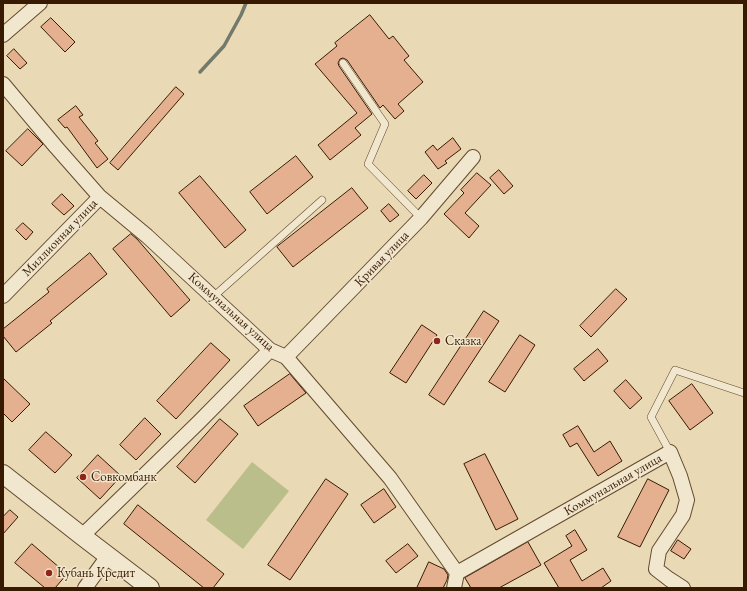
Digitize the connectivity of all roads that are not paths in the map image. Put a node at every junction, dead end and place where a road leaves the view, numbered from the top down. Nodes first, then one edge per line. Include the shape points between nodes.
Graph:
1 (40, 3) edge
2 (3, 35) edge
3 (343, 62) dead end
4 (3, 84) edge
5 (473, 157) dead end
6 (100, 197) junction
7 (322, 200) dead end
8 (421, 218) junction
9 (3, 296) edge
10 (213, 296) junction
11 (270, 350) junction
12 (286, 357) junction
13 (744, 393) edge
14 (670, 452) junction
15 (3, 474) edge
16 (82, 536) junction
17 (108, 556) junction
18 (457, 573) junction
19 (85, 588) edge
20 (150, 588) edge
21 (454, 588) edge
22 (683, 588) edge

1 - 2 street
3 - 8 lane via 385,124 368,164
4 - 6 street, Коммунальная улица
5 - 8 street, Кривая улица
6 - 9 street, Миллионная улица
6 - 10 street, Коммунальная улица via 148,236
7 - 10 lane
8 - 12 street, Кривая улица
10 - 11 street, Коммунальная улица
11 - 12 street, Коммунальная улица
11 - 16 street
12 - 18 street, Коммунальная улица via 390,478
13 - 14 lane via 675,370 651,416
14 - 18 street, Коммунальная улица
14 - 22 street, Коммунальная улица via 687,500 684,514 659,550 656,569
15 - 16 street
16 - 17 street
17 - 19 street
17 - 20 street
18 - 21 street

